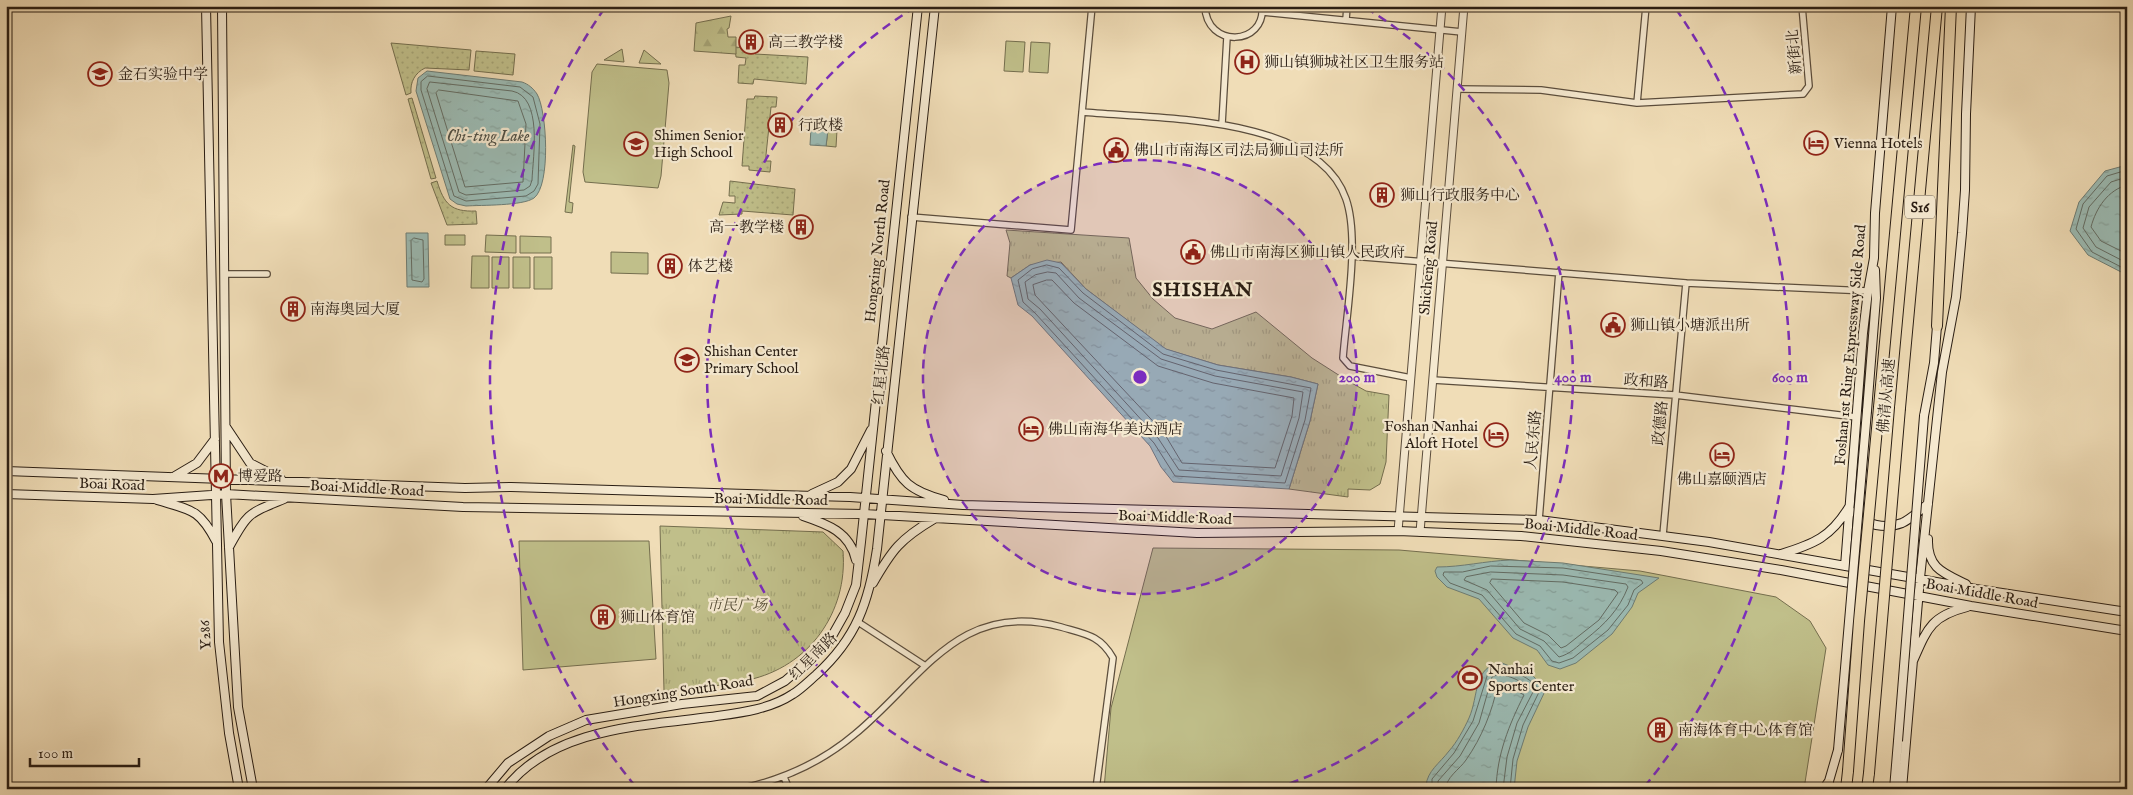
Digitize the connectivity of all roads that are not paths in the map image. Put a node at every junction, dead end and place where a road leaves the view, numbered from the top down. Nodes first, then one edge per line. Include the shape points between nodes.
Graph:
1 (206, 6) edge
2 (222, 6) edge
3 (918, 6) edge
4 (935, 6) edge
5 (1092, 6) edge
6 (1205, 6) edge
7 (1348, 6) edge
8 (1442, 6) edge
9 (1464, 6) edge
10 (1646, 6) edge
11 (1802, 6) edge
12 (1892, 6) edge
13 (1916, 6) edge
14 (1937, 6) edge
15 (1951, 6) edge
16 (1971, 6) edge
17 (1263, 9) edge
18 (1346, 20) junction
19 (1440, 29) junction
20 (1462, 32) junction
21 (1227, 37) junction
22 (1457, 89) junction
23 (1637, 102) junction
24 (1082, 112) junction
25 (1222, 124) junction
26 (911, 217) junction
27 (1351, 256) junction
28 (1874, 258) junction
29 (1420, 262) junction
30 (1442, 263) junction
31 (1559, 272) junction
32 (224, 274) junction
33 (267, 274) dead end
34 (1686, 283) junction
35 (1868, 292) junction
36 (1951, 323) junction
37 (1937, 326) joint
38 (1934, 363) junction
39 (1411, 378) junction
40 (1433, 380) junction
41 (1550, 387) junction
42 (1675, 395) junction
43 (1856, 416) junction
44 (873, 426) junction
45 (225, 427) junction
46 (215, 439) junction
47 (886, 451) junction
48 (6, 471) edge
49 (175, 476) junction
50 (216, 478) junction
51 (226, 479) junction
52 (285, 481) junction
53 (6, 494) edge
54 (216, 494) junction
55 (226, 494) junction
56 (810, 496) junction
57 (287, 497) junction
58 (865, 498) junction
59 (152, 499) junction
60 (881, 499) junction
61 (1851, 503) junction
62 (1928, 504) junction
63 (963, 505) junction
64 (796, 514) junction
65 (864, 514) junction
66 (880, 516) junction
67 (1399, 518) junction
68 (1422, 518) junction
69 (934, 519) junction
70 (1539, 520) junction
71 (1398, 531) junction
72 (1420, 532) junction
73 (1663, 535) junction
74 (217, 542) junction
75 (228, 548) junction
76 (1780, 555) junction
77 (858, 566) junction
78 (1845, 566) junction
79 (1920, 578) junction
80 (871, 587) junction
81 (1976, 589) junction
82 (1918, 596) junction
83 (1971, 606) junction
84 (2127, 612) edge
85 (858, 622) junction
86 (2127, 631) edge
87 (924, 665) junction
88 (1911, 667) junction
89 (784, 776) junction
90 (1828, 787) edge
91 (239, 789) edge
92 (253, 789) edge
93 (486, 789) edge
94 (505, 789) edge
95 (740, 789) edge
96 (789, 789) edge
97 (1096, 789) edge
98 (1846, 789) edge
99 (1867, 789) edge
100 (1894, 789) edge
101 (1902, 789) edge

1 - 46 main road, Y286
2 - 32 main road
3 - 44 main road, Hongxing North Road
4 - 26 main road, Hongxing North Road
5 - 24 street
6 - 21 street via 1209,24
7 - 18 street
8 - 19 street, Shicheng Road
9 - 20 street, Shicheng Road
10 - 23 street
11 - 23 street, 新街北 via 1809,86 1802,94
12 - 28 main road, Foshan 1st Ring Expressway Side Road
13 - 98 highway, 佛清从高速 / S16, bridge
14 - 99 highway, 佛清从高速 / S16, bridge
15 - 37 highway
16 - 36 main road via 1966,190
17 - 18 street
17 - 21 street via 1260,21 1250,33
18 - 19 street
19 - 20 street
19 - 29 street, Shicheng Road
20 - 22 street, Shicheng Road
21 - 25 street
22 - 23 street via 1541,90
22 - 30 street, Shicheng Road
24 - 25 street
24 - 26 street via 1071,230
25 - 27 street via 1279,138 1311,153 1332,175 1346,198 1351,223
26 - 47 main road, 红星北路
27 - 29 street
27 - 39 street via 1343,358 1350,366
28 - 35 main road, Foshan 1st Ring Expressway Side Road
28 - 90 main road, bridge via 1876,298 1838,750
29 - 30 street
29 - 39 street, Shicheng Road
30 - 31 street
30 - 40 street, Shicheng Road
31 - 34 street
31 - 41 street, 人民东路
32 - 33 street
32 - 45 main road
34 - 35 street
34 - 42 street, 政德路
35 - 43 main road, Foshan 1st Ring Expressway Side Road
36 - 38 main road
36 - 62 main road via 1942,372
37 - 38 main road
38 - 100 main road, bridge via 1924,416
39 - 67 street, Shicheng Road
40 - 41 street, 政和路
40 - 68 street, Shicheng Road
41 - 42 street, 政和路
41 - 70 street, 人民东路
42 - 43 street, 政和路
42 - 73 street, 政德路
43 - 61 main road, Foshan 1st Ring Expressway Side Road
44 - 56 main road via 851,469 838,482
44 - 58 main road, Hongxing North Road
45 - 51 main road
45 - 52 main road via 250,463
46 - 49 main road via 197,462
46 - 50 main road, Y286
47 - 60 main road, 红星南路
47 - 63 main road via 897,474 910,488
48 - 49 main road, Boai Road
49 - 50 main road, Boai Road
50 - 51 main road, Boai Middle Road
50 - 54 main road, Y286 / Y286
51 - 52 main road, Boai Middle Road
51 - 55 main road
52 - 56 main road, Boai Middle Road
53 - 59 main road, Boai Road
54 - 55 main road, Boai Middle Road
54 - 59 main road, Boai Road
54 - 74 main road, Y286 / Y286
55 - 57 main road, Boai Middle Road
55 - 75 main road, Y286
56 - 58 main road, Boai Middle Road
57 - 64 main road, Boai Middle Road via 463,507
57 - 75 main road via 252,512
58 - 60 main road, Boai Middle Road
58 - 65 main road, Hongxing South Road
59 - 74 main road via 194,512 207,524
60 - 63 main road, Boai Middle Road
60 - 66 main road, 红星南路
61 - 62 main road via 1860,519 1879,525 1902,523
61 - 76 main road via 1824,537 1812,545
61 - 78 main road, Foshan 1st Ring Expressway Side Road
62 - 79 main road
62 - 81 main road via 1928,544 1933,565
63 - 67 main road, Boai Middle Road via 1155,508
64 - 65 main road, Boai Middle Road
64 - 77 main road via 824,522 842,532 854,550
65 - 66 main road, Boai Middle Road
65 - 77 main road, Hongxing South Road
66 - 69 main road, Boai Middle Road
66 - 80 main road, 红星南路
67 - 68 main road, Boai Middle Road
67 - 71 street, Shicheng Road
68 - 70 main road, Boai Middle Road
68 - 72 street, Shicheng Road
69 - 71 main road, Boai Middle Road via 1197,532
69 - 80 main road via 891,551
70 - 73 main road, Boai Middle Road
71 - 72 main road, Boai Middle Road
72 - 82 main road, Boai Middle Road via 1521,536 1661,551
73 - 76 main road, Boai Middle Road
74 - 91 main road, Y286 / Y286 via 219,642
75 - 92 main road, Y286 via 238,708
76 - 78 main road, Boai Middle Road
77 - 93 main road, Hongxing South Road via 856,585 827,645 785,681 756,696 586,720 549,736 508,763
78 - 79 main road, Boai Middle Road
79 - 81 main road, Boai Middle Road
79 - 82 main road
80 - 85 main road, 红星南路
81 - 84 main road, Boai Middle Road
82 - 83 main road, Boai Middle Road
82 - 88 main road
83 - 86 main road, Boai Middle Road
83 - 88 main road via 1946,612 1925,633
85 - 87 street
85 - 94 main road, 红星南路 via 847,643 793,695 753,711 591,734 555,748 517,774
87 - 89 street via 855,735 819,759
87 - 97 street via 982,627 1017,620 1044,622 1105,643 1113,658
88 - 101 main road
89 - 95 street
89 - 96 street

